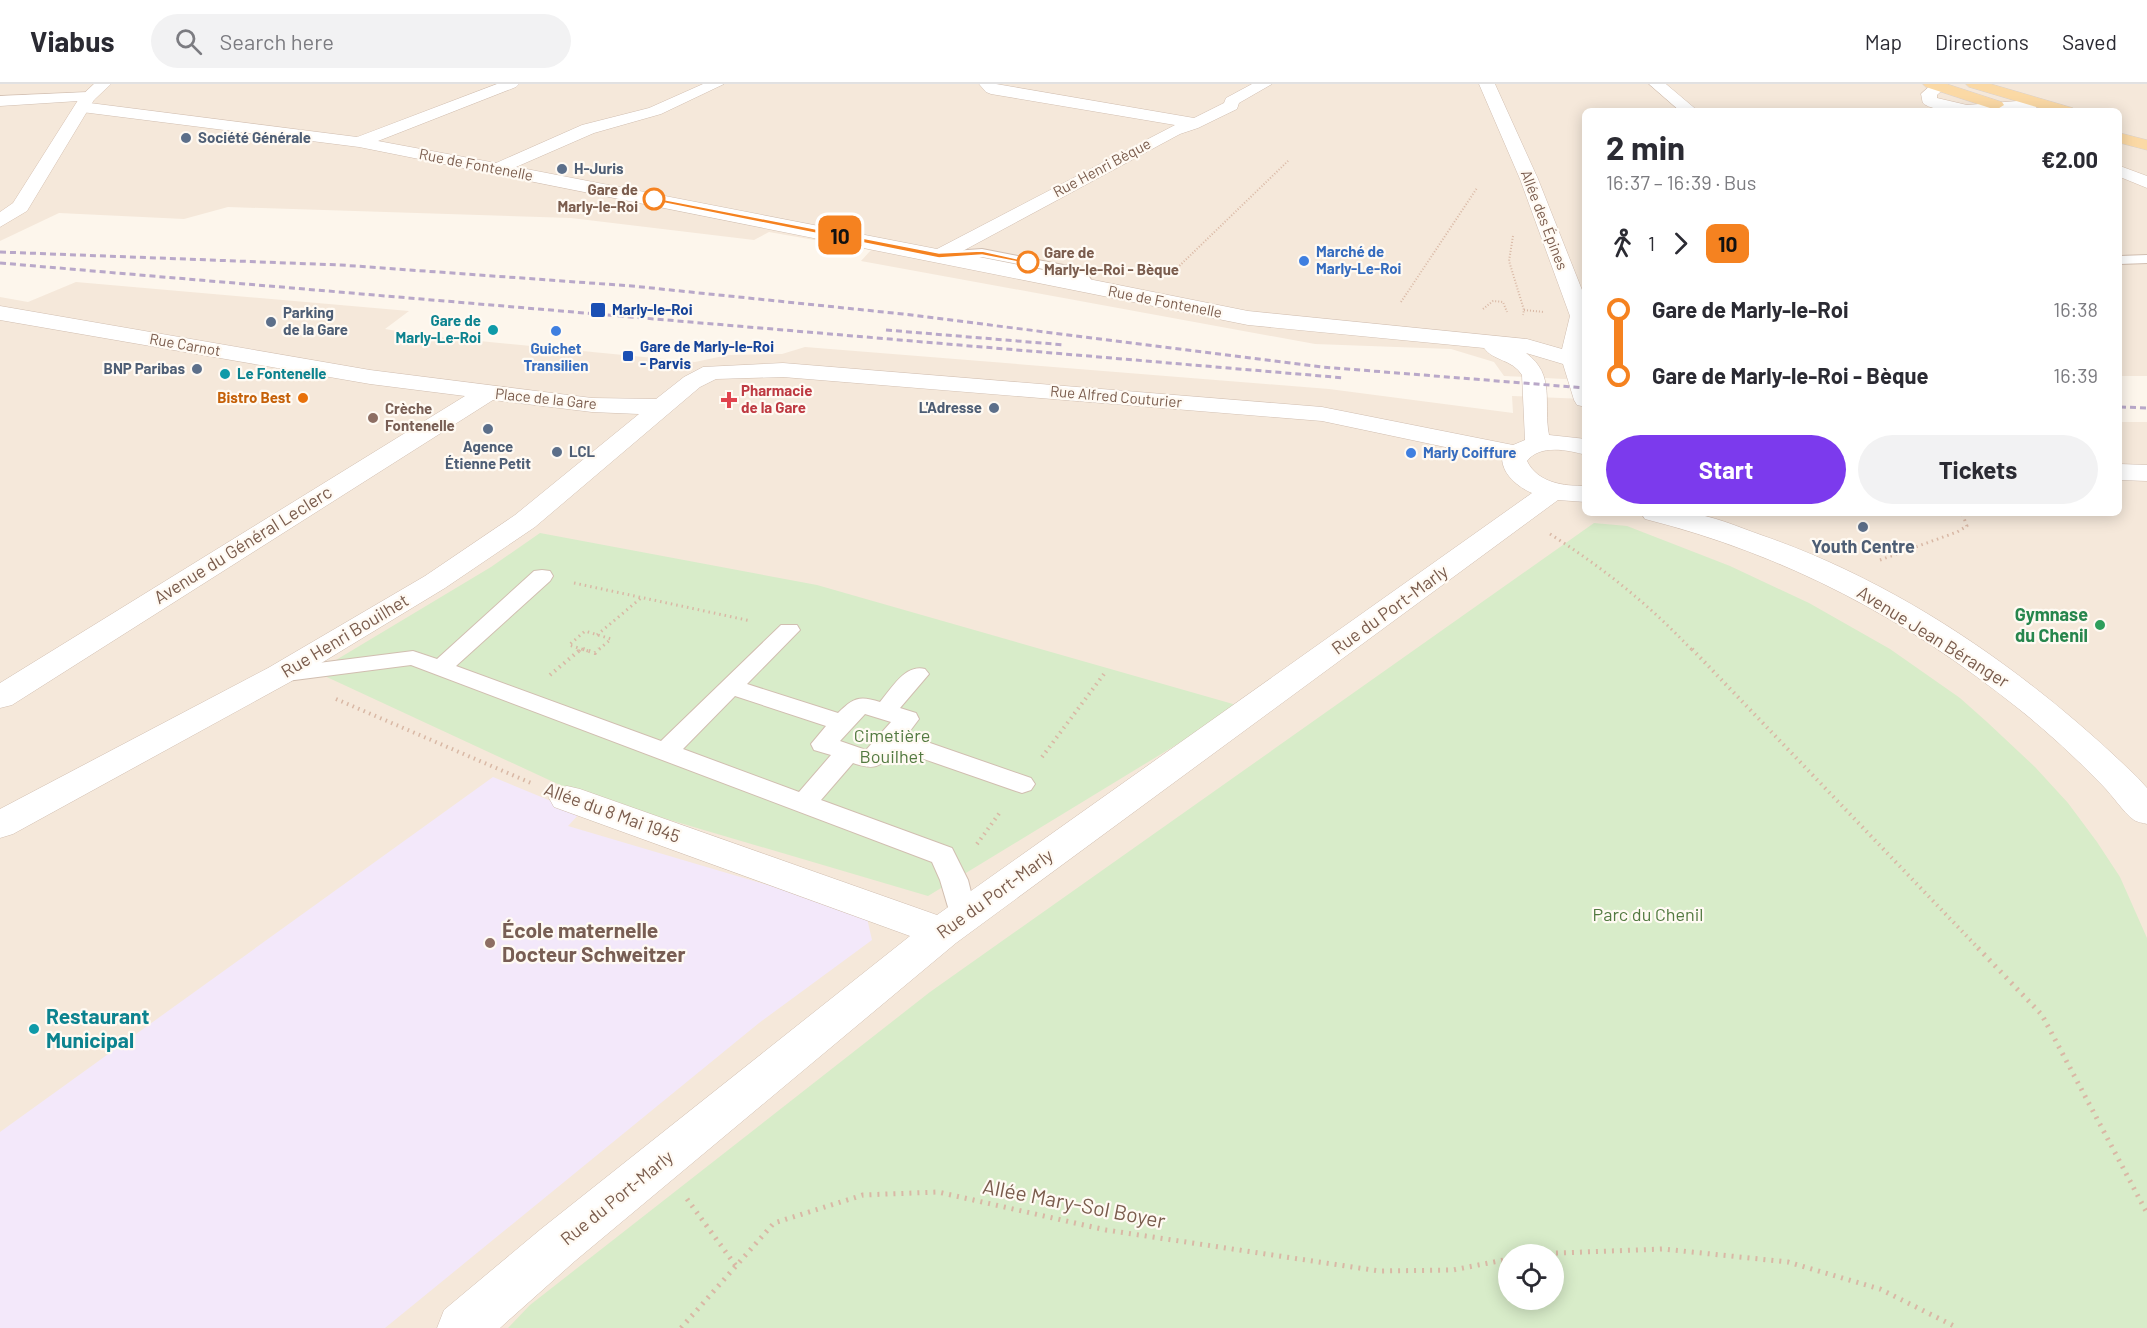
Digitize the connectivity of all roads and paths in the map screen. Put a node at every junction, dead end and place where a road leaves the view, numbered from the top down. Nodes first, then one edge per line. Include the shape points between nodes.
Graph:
1 (103, 84) edge
2 (511, 84) edge
3 (716, 84) edge
4 (988, 84) edge
5 (1264, 84) edge
6 (1487, 84) edge
7 (1657, 84) edge
8 (1974, 84) edge
9 (1935, 85) edge
10 (0, 101) edge
11 (85, 102) junction
12 (1980, 107) edge
13 (2024, 107) edge
14 (1686, 108) edge
15 (1195, 123) junction
16 (2122, 125) edge
17 (2147, 131) edge
18 (2122, 139) edge
19 (359, 142) junction
20 (2147, 145) edge
21 (1288, 160) dead end
22 (497, 169) junction
23 (2122, 172) edge
24 (2147, 183) edge
25 (2122, 186) edge
26 (1477, 188) dead end
27 (2147, 197) edge
28 (0, 221) edge
29 (1513, 235) dead end
30 (939, 256) junction
31 (2147, 259) edge
32 (2122, 260) edge
33 (1562, 266) junction
34 (1582, 266) dead end
35 (1146, 298) junction
36 (1396, 308) dead end
37 (1478, 312) dead end
38 (0, 313) edge
39 (1511, 318) dead end
40 (1522, 319) dead end
41 (1470, 341) junction
42 (1571, 359) junction
43 (370, 377) joint
44 (1582, 389) edge
45 (488, 393) junction
46 (664, 407) junction
47 (1582, 446) edge
48 (1527, 449) junction
49 (2122, 472) edge
50 (2147, 473) edge
51 (1577, 494) edge
52 (1521, 515) junction
53 (1675, 516) edge
54 (1963, 516) edge
55 (1875, 562) dead end
56 (542, 576) joint
57 (642, 597) junction
58 (789, 630) joint
59 (597, 635) junction
60 (441, 668) junction
61 (917, 674) dead end
62 (279, 675) junction
63 (731, 687) junction
64 (326, 695) dead end
65 (0, 698) edge
66 (884, 712) junction
67 (843, 723) junction
68 (890, 738) junction
69 (665, 752) junction
70 (848, 752) junction
71 (1022, 784) dead end
72 (567, 798) joint
73 (803, 804) junction
74 (2147, 811) edge
75 (0, 825) edge
76 (952, 924) junction
77 (662, 1161) junction
78 (2147, 1213) edge
79 (1564, 1253) edge
80 (1498, 1261) edge
81 (736, 1266) junction
82 (462, 1328) edge
83 (681, 1328) edge
84 (1958, 1328) edge

1 - 11 street
2 - 19 street
3 - 22 street via 655,111 588,129
4 - 15 street via 991,89
5 - 15 street, Rue Henri Bèque
6 - 33 street, Allée des Épines
7 - 14 street
8 - 13 main road
9 - 12 street via 1929,94 1930,101 1945,108
10 - 11 street, Rue de Fontenelle
11 - 19 street, Rue de Fontenelle
11 - 28 street via 20,207
12 - 13 street
15 - 30 street, Rue Henri Bèque via 1174,130
16 - 17 main road
18 - 20 main road
19 - 22 street, Rue de Fontenelle
21 - 35 path
22 - 30 street, Rue de Fontenelle
23 - 24 street
25 - 27 street
26 - 36 path
29 - 40 path via 1509,261 1524,310
30 - 35 street, Rue de Fontenelle
31 - 32 lane
33 - 34 street
33 - 42 street, Allée des Épines via 1581,316 1573,337
35 - 41 street, Rue de Fontenelle via 1248,318
37 - 39 path via 1493,301 1503,302
38 - 43 street, Rue Carnot
41 - 42 street via 1527,346
41 - 48 street via 1512,353 1533,370 1538,399
42 - 44 street
43 - 45 street, Place de la Gare
45 - 46 street, Place de la Gare via 592,405
45 - 65 street, Avenue du Général Leclerc
46 - 48 street, Rue Alfred Couturier via 692,382 711,372 783,370 1322,414
46 - 62 street, Rue Henri Bouilhet via 525,521 435,582
47 - 48 street, Rue Alfred Couturier via 1564,443
48 - 51 street via 1514,461 1524,478
49 - 50 street
51 - 52 street, Rue du Port-Marly
52 - 76 street, Rue du Port-Marly
52 - 78 path via 1608,572 1653,609 2042,1015
53 - 74 street, Avenue Jean Béranger via 1748,539 1839,579 1925,627 2049,714
54 - 55 path via 1967,526 1954,534
56 - 57 path
56 - 60 lane
57 - 58 path
57 - 59 path
58 - 63 lane
59 - 59 path via 585,631 569,645 595,653 611,639
60 - 62 lane via 413,658
60 - 69 lane
61 - 66 lane
62 - 75 street, Rue Henri Bouilhet
63 - 67 lane
63 - 69 lane
64 - 72 path, Allée du 8 Mai 1945
66 - 67 lane via 861,704
66 - 68 lane via 907,719
67 - 70 lane via 823,744
68 - 70 lane via 871,760
68 - 71 lane
69 - 73 lane
70 - 73 lane
72 - 76 street, Allée du 8 Mai 1945
73 - 76 lane via 942,855 954,880
76 - 77 street, Rue du Port-Marly
77 - 81 path
77 - 82 street, Rue du Port-Marly
79 - 84 path via 1663,1249 1788,1262 1880,1289
80 - 81 path, Allée Mary-Sol Boyer via 1453,1270 1379,1271 1106,1230 938,1192 863,1195 774,1223
81 - 83 path, Allée Mary-Sol Boyer

